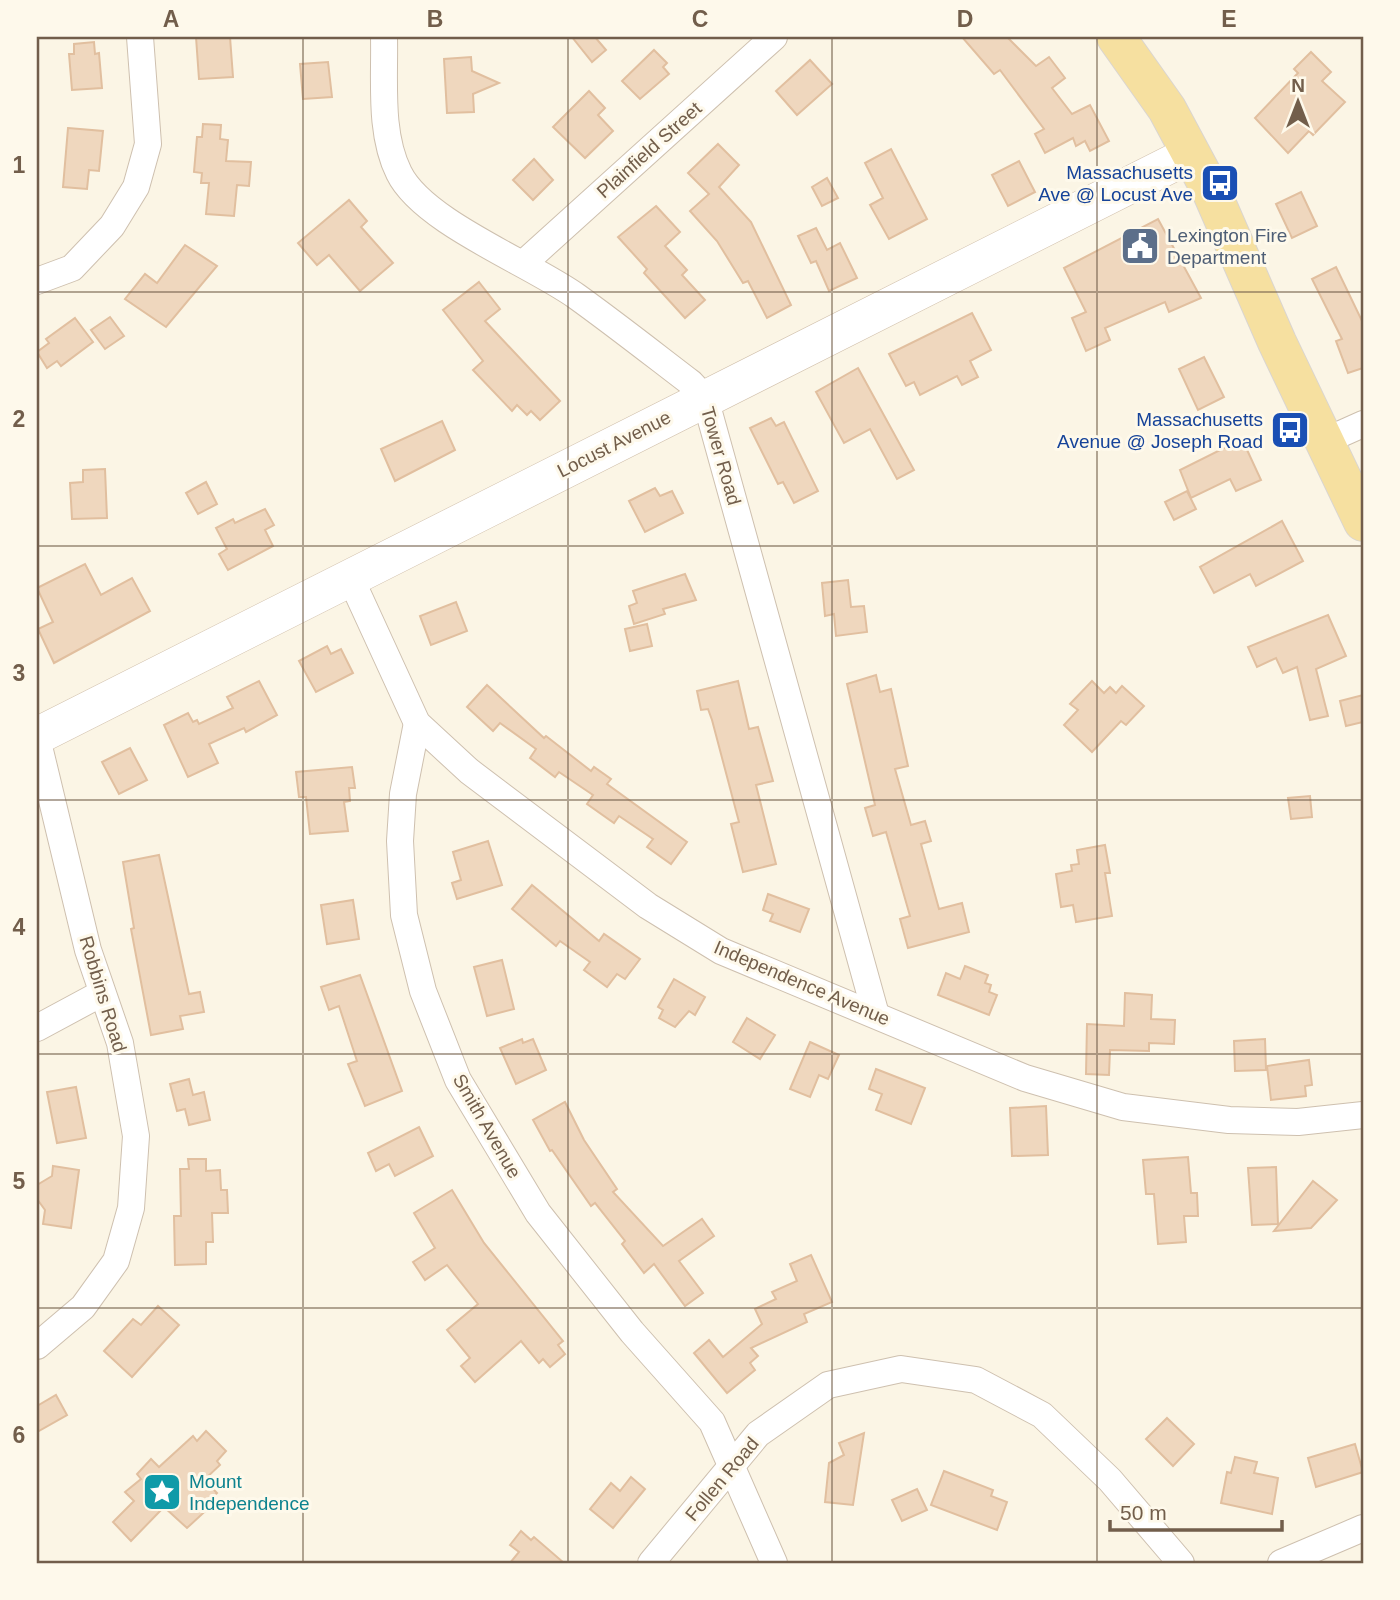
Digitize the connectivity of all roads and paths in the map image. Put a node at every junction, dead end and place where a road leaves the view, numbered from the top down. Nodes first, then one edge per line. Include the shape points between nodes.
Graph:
1 (140, 37) edge
2 (384, 37) edge
3 (774, 37) edge
4 (1116, 37) edge
5 (1191, 154) junction
6 (524, 263) junction
7 (37, 281) edge
8 (705, 398) junction
9 (1363, 424) edge
10 (1325, 441) junction
11 (1363, 522) edge
12 (349, 577) junction
13 (417, 723) junction
14 (37, 737) edge
15 (103, 993) junction
16 (876, 1015) junction
17 (37, 1028) edge
18 (1363, 1115) edge
19 (37, 1346) edge
20 (732, 1467) junction
21 (1363, 1528) edge
22 (652, 1563) edge
23 (774, 1563) edge
24 (1181, 1563) edge
25 (1281, 1563) edge

1 - 7 street via 148,144 136,187 112,226 72,268
2 - 6 street, Tower Road via 388,143 400,175 432,208
3 - 6 street, Plainfield Street
4 - 5 main road via 1167,108
5 - 8 street, Locust Avenue
5 - 10 main road
6 - 8 street, Tower Road via 576,296
8 - 12 street, Locust Avenue
8 - 16 street, Tower Road
9 - 10 street
10 - 11 main road
12 - 13 street, Independence Avenue
12 - 14 street, Locust Avenue
13 - 16 street, Independence Avenue via 469,771 648,906 721,951
13 - 20 street, Smith Avenue via 403,794 404,915 423,991 458,1080 538,1213 632,1332 712,1422
14 - 15 street, Robbins Road via 88,950
15 - 17 street
15 - 19 street, Robbins Road via 120,1043 136,1136 131,1208 116,1261 83,1307
16 - 18 street, Independence Avenue via 1025,1078 1123,1107 1228,1120 1298,1122
20 - 22 street, Follen Road
20 - 23 street, Smith Avenue
20 - 24 street, Follen Road via 758,1434 828,1385 901,1369 976,1380 1042,1415 1110,1480
21 - 25 street

